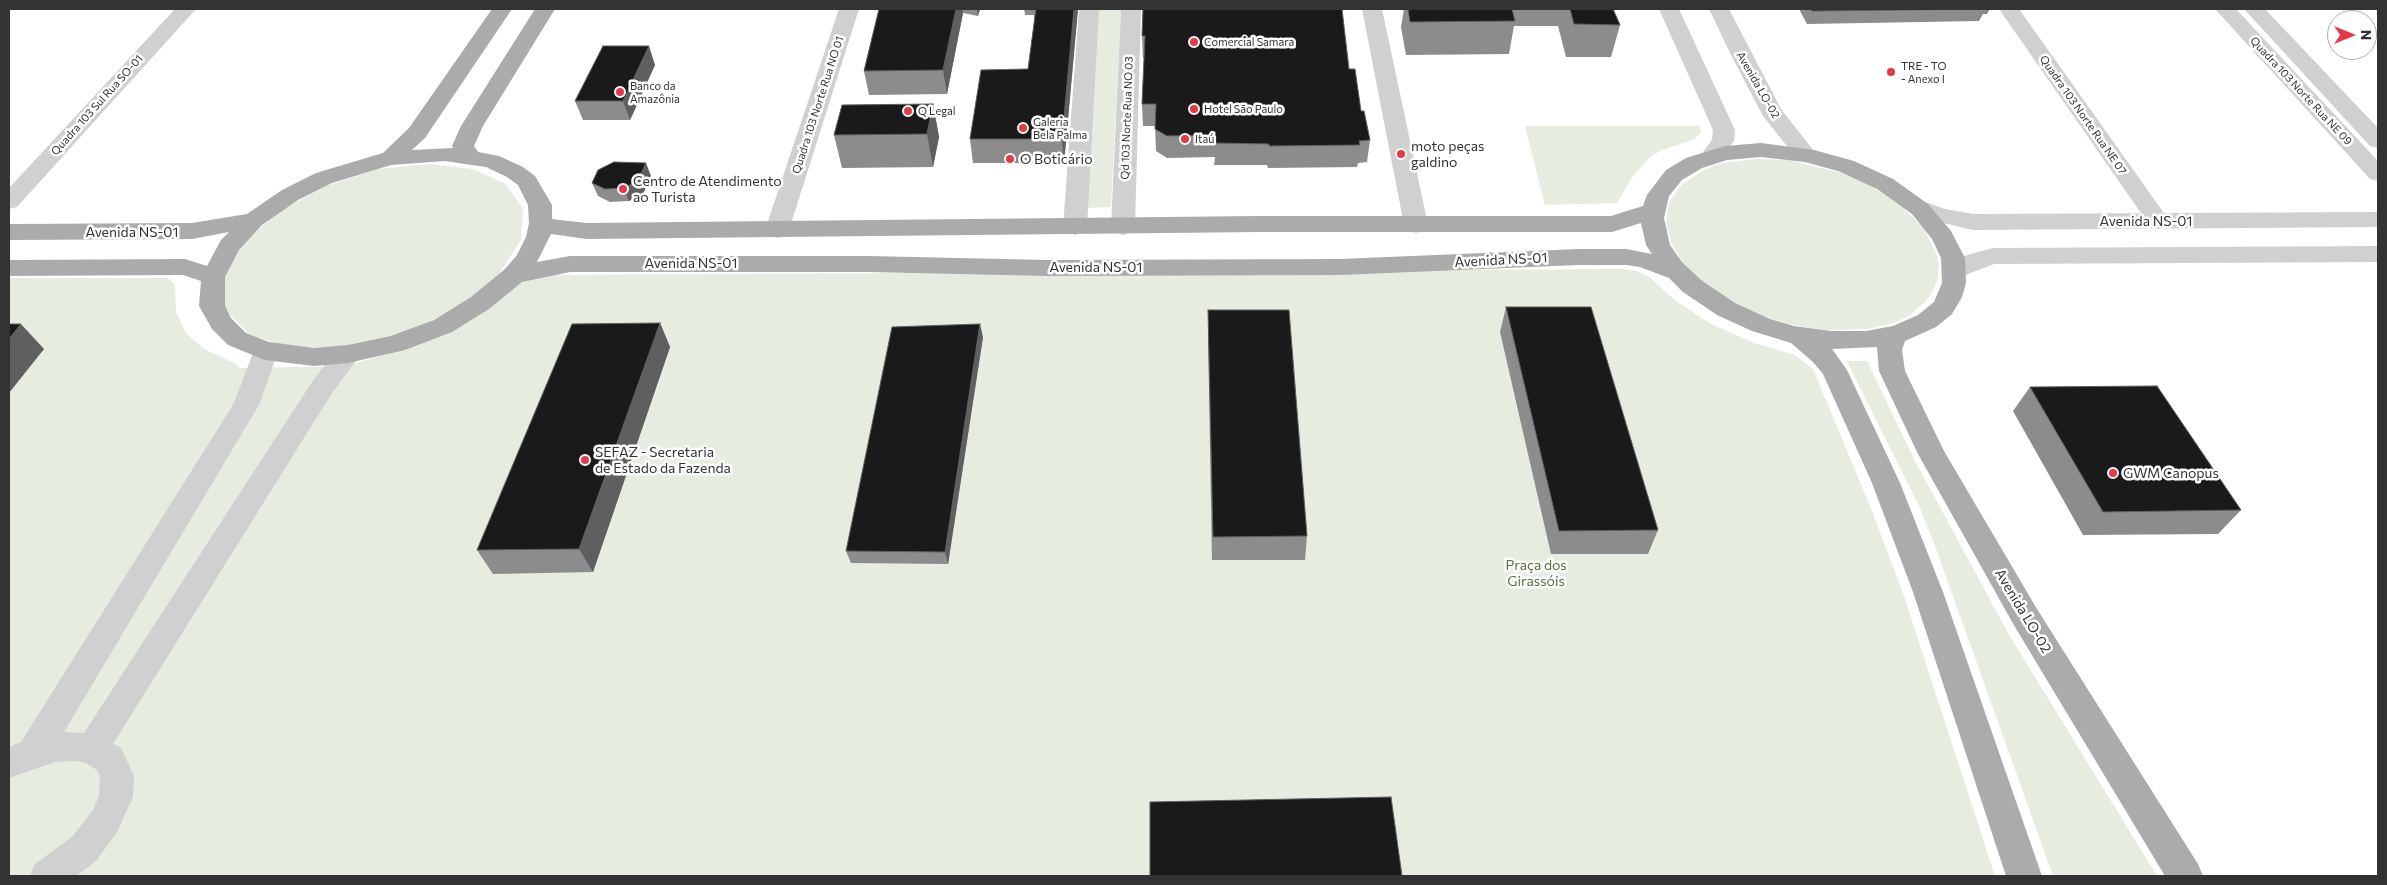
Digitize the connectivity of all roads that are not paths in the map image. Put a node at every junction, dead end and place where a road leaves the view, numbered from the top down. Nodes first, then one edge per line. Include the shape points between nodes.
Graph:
1 (186, 9) edge
2 (502, 9) edge
3 (545, 9) edge
4 (849, 9) edge
5 (1089, 9) edge
6 (1131, 9) edge
7 (1372, 9) edge
8 (1669, 9) edge
9 (1719, 9) edge
10 (2009, 9) edge
11 (2225, 9) edge
12 (2254, 9) edge
13 (2378, 141) edge
14 (1806, 155) junction
15 (469, 156) junction
16 (1711, 156) junction
17 (391, 158) junction
18 (2378, 174) edge
19 (9, 202) edge
20 (1917, 206) junction
21 (1653, 211) junction
22 (254, 220) junction
23 (2378, 220) edge
24 (2158, 221) junction
25 (541, 222) junction
26 (1416, 225) junction
27 (1075, 227) junction
28 (1123, 227) junction
29 (777, 230) junction
30 (9, 232) edge
31 (2378, 254) edge
32 (9, 268) edge
33 (1955, 271) junction
34 (1676, 272) junction
35 (514, 275) junction
36 (213, 277) junction
37 (1799, 336) junction
38 (1894, 336) junction
39 (265, 350) junction
40 (348, 354) junction
41 (92, 749) junction
42 (21, 758) edge
43 (48, 876) edge
44 (2024, 876) edge
45 (2186, 876) edge

1 - 19 street, Quadra 103 Sul Rua SO-01
2 - 17 main road via 417,134
3 - 15 main road via 472,126 462,146
4 - 29 street, Quadra 103 Norte Rua NO 01
5 - 27 street
6 - 28 street, Qd 103 Norte Rua NO 03
7 - 26 street
8 - 16 street via 1724,130 1723,142
9 - 14 street, Avenida LO-02 via 1771,111
10 - 24 street, Quadra 103 Norte Rua NE 07
11 - 18 street, Quadra 103 Norte Rua NE 09
12 - 13 street, Quadra 103 Norte Rua NE 09
14 - 16 main road, Avenida NS-01 via 1756,150
14 - 20 main road, Avenida NS-01 via 1864,173
15 - 17 main road via 428,154
15 - 25 main road via 491,161 516,172 527,181 540,204
16 - 21 main road, Avenida NS-01 via 1687,166 1668,180
17 - 22 main road via 324,178 290,195
20 - 24 street, Avenida NS-01 via 1968,221
20 - 33 main road, Avenida NS-01 via 1945,239
21 - 26 main road via 1620,224
21 - 34 main road, Avenida NS-01 via 1658,245
22 - 30 main road, Avenida NS-01 via 192,232
22 - 36 main road via 229,246
23 - 24 street, Avenida NS-01
25 - 29 main road via 558,228 587,231
25 - 35 main road via 538,237 527,259
26 - 28 main road
27 - 28 main road
27 - 29 main road
31 - 33 street via 1993,256
32 - 36 main road via 185,266
33 - 38 main road, Avenida NS-01 via 1952,292 1942,308 1917,327
34 - 35 main road, Avenida NS-01 via 1626,257 1579,257 1331,267 570,264
34 - 37 main road, Avenida NS-01 via 1700,293 1726,309 1767,328
35 - 40 main road via 480,303 443,326 396,344
36 - 39 main road via 212,306 220,323 237,338
37 - 38 main road, Avenida NS-01 via 1856,341
37 - 44 main road via 1820,352 1832,367 1886,483 1928,592
38 - 45 main road, Avenida LO-02 via 1889,350 1892,372 1928,445 2026,618
39 - 40 main road via 314,357
39 - 42 street via 247,403 236,423
40 - 41 street via 323,386
41 - 42 street via 55,747
41 - 43 street via 109,759 117,776 116,797 105,821 84,849

